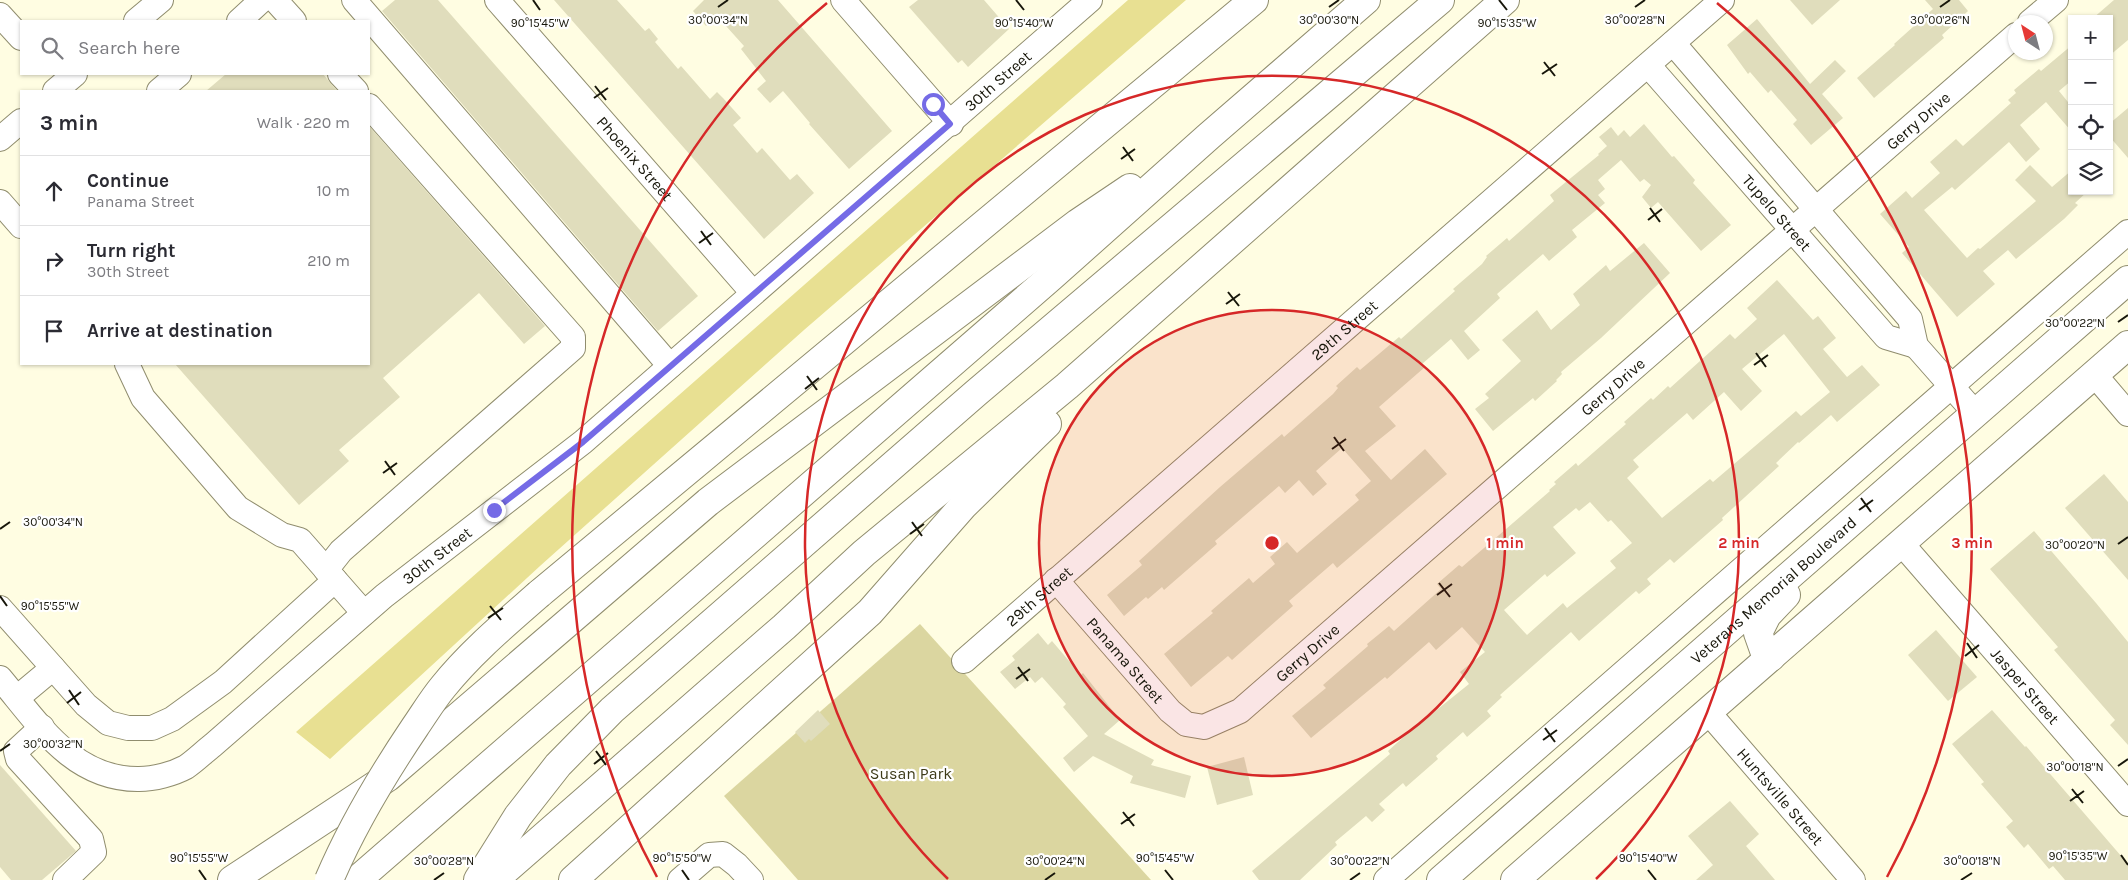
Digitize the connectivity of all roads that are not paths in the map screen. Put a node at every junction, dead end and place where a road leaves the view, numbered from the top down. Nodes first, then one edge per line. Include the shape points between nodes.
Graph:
1 (161, 0) edge
2 (262, 0) edge
3 (276, 0) edge
4 (354, 0) edge
5 (497, 0) edge
6 (843, 0) edge
7 (1090, 0) edge
8 (1254, 0) edge
9 (1366, 0) edge
10 (1440, 0) edge
11 (1505, 0) edge
12 (1722, 0) edge
13 (2056, 0) edge
14 (0, 15) edge
15 (2038, 15) edge
16 (137, 20) edge
17 (240, 20) edge
18 (293, 20) edge
19 (20, 37) edge
20 (2008, 42) edge
21 (1673, 43) junction
22 (1648, 65) junction
23 (178, 75) edge
24 (341, 75) edge
25 (160, 90) edge
26 (355, 90) edge
27 (370, 107) edge
28 (20, 122) edge
29 (950, 124) junction
30 (1209, 136) junction
31 (0, 139) edge
32 (1816, 208) junction
33 (1791, 230) junction
34 (2128, 232) edge
35 (2128, 280) edge
36 (753, 293) junction
37 (1916, 346) junction
38 (2126, 346) edge
39 (127, 365) edge
40 (670, 366) junction
41 (2094, 374) junction
42 (1066, 386) junction
43 (1952, 386) junction
44 (1975, 413) junction
45 (2128, 414) edge
46 (1880, 496) junction
47 (1902, 544) junction
48 (331, 575) junction
49 (1056, 580) junction
50 (0, 608) edge
51 (364, 613) junction
52 (1771, 658) junction
53 (964, 661) dead end
54 (52, 668) junction
55 (6, 689) edge
56 (1708, 712) junction
57 (42, 727) junction
58 (1204, 727) joint
59 (2128, 804) edge
60 (1474, 851) junction
61 (65, 880) edge
62 (232, 880) edge
63 (329, 880) edge
64 (357, 880) edge
65 (478, 880) edge
66 (494, 880) edge
67 (573, 880) edge
68 (680, 880) edge
69 (751, 880) edge
70 (1386, 880) edge
71 (1441, 880) edge
72 (1447, 880) edge
73 (1515, 880) edge
74 (1853, 880) edge

1 - 16 street
2 - 17 street
3 - 18 street
4 - 40 street
5 - 36 street, Phoenix Street
6 - 29 street
7 - 29 street, 30th Street
8 - 63 main road, bridge via 480,646 443,686 403,745 367,803
9 - 30 main road
10 - 65 main road via 976,393 612,710 558,765 518,816
11 - 42 main road
12 - 21 street, 29th Street
13 - 15 street
14 - 19 street
20 - 32 street, Gerry Drive
21 - 22 street, 29th Street
21 - 32 street, Tupelo Street
22 - 33 street, Tupelo Street
22 - 49 street, 29th Street
23 - 25 street
24 - 26 street
27 - 48 street via 573,337 573,348 341,551
28 - 31 street
29 - 36 street, 30th Street
30 - 62 main road via 1078,222 708,502 388,777
30 - 64 main road
32 - 33 street, Gerry Drive
32 - 37 street, Tupelo Street via 1910,318
33 - 37 street, Tupelo Street via 1886,336
33 - 58 street, Gerry Drive via 1240,711
34 - 43 street
35 - 44 main road, Veterans Memorial Boulevard
36 - 40 street, 30th Street
37 - 43 street, Tupelo Street
38 - 41 main road
39 - 48 street via 143,398 238,508 282,535 300,540
40 - 51 street, 30th Street via 583,442
41 - 45 street
41 - 47 main road
42 - 66 main road via 864,553
42 - 67 main road via 1049,422 963,506 870,612
43 - 44 street, Tupelo Street
43 - 70 street
44 - 46 main road, Veterans Memorial Boulevard
46 - 52 main road via 1767,615 1758,634
46 - 60 main road, Veterans Memorial Boulevard
47 - 52 main road
47 - 59 street, Jasper Street
48 - 51 street
48 - 54 street via 223,682 172,719 152,728 128,728 108,723 86,705
49 - 53 street, 29th Street
49 - 58 street, Panama Street via 1170,711 1186,724
50 - 54 street
51 - 57 street, 30th Street via 185,767 151,779 129,780 109,776 81,764 56,744
52 - 56 main road
54 - 55 street
55 - 57 street, 30th Street
56 - 73 main road
56 - 74 street, Huntsville Street
57 - 61 street via 16,751 18,759 91,839 94,852
60 - 71 main road, Veterans Memorial Boulevard
60 - 72 main road
68 - 69 street via 709,855 723,854

